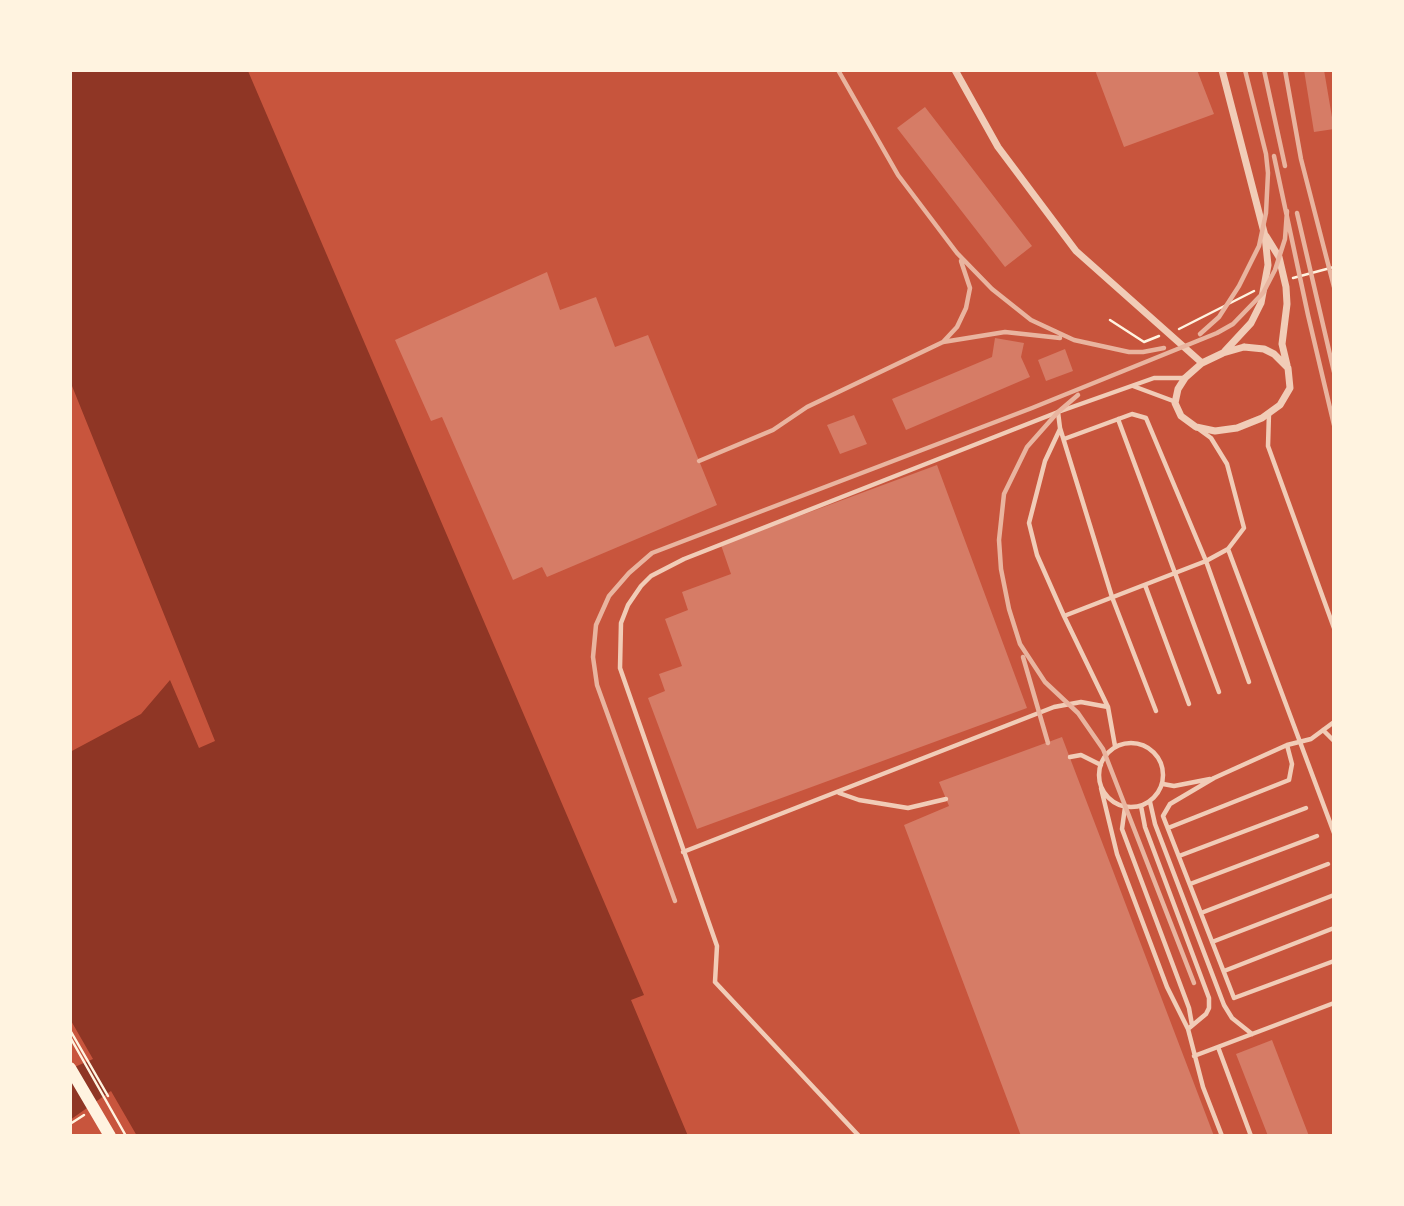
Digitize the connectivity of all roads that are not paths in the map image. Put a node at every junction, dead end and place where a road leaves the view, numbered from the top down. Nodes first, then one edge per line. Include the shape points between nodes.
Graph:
1 (955, 70) edge
2 (1222, 70) edge
3 (1265, 236) junction
4 (1223, 353) junction
5 (1202, 363) junction
6 (1288, 368) junction
7 (1185, 378) junction
8 (1132, 386) junction
9 (1176, 402) junction
10 (1058, 412) junction
11 (1269, 413) junction
12 (1118, 419) junction
13 (1196, 427) junction
14 (1060, 428) junction
15 (1064, 439) junction
16 (1228, 549) junction
17 (1206, 561) junction
18 (1174, 574) junction
19 (1145, 585) junction
20 (1112, 597) junction
21 (1064, 616) junction
22 (1334, 628) edge
23 (1249, 682) dead end
24 (1219, 692) dead end
25 (1189, 704) dead end
26 (1108, 707) junction
27 (1156, 710) dead end
28 (1334, 722) edge
29 (1323, 730) junction
30 (1334, 740) edge
31 (1301, 742) junction
32 (1287, 745) junction
33 (1115, 746) junction
34 (1070, 757) dead end
35 (1101, 765) junction
36 (1214, 778) junction
37 (1163, 784) junction
38 (1101, 788) junction
39 (838, 792) junction
40 (946, 799) dead end
41 (1150, 802) junction
42 (1141, 806) junction
43 (1125, 807) junction
44 (1306, 808) dead end
45 (1168, 828) junction
46 (1334, 833) edge
47 (1317, 836) dead end
48 (683, 852) junction
49 (1178, 856) junction
50 (1328, 864) dead end
51 (1190, 884) junction
52 (1334, 895) edge
53 (1201, 913) junction
54 (1334, 928) edge
55 (1212, 942) junction
56 (1334, 961) edge
57 (1224, 971) junction
58 (1334, 1003) edge
59 (1190, 1027) junction
60 (1252, 1034) junction
61 (1218, 1047) junction
62 (1194, 1056) junction
63 (70, 1068) edge
64 (110, 1136) edge
65 (859, 1136) edge
66 (1222, 1136) edge
67 (1251, 1136) edge

1 - 5 street via 998,147 1076,251
2 - 3 street
3 - 4 street via 1267,277 1261,303 1251,323
3 - 6 street via 1279,257 1286,287 1282,344
4 - 5 street
4 - 6 street via 1244,347 1264,349
5 - 7 street
6 - 11 street via 1290,388
7 - 8 lane via 1154,378
7 - 9 street
8 - 9 lane
8 - 10 lane
9 - 13 street via 1181,416
10 - 14 lane
10 - 48 lane via 684,559 641,586 621,623 620,668
11 - 13 street via 1237,428 1215,431
11 - 22 lane via 1268,446
12 - 15 lane
12 - 17 lane via 1132,414 1146,418
12 - 18 lane
13 - 16 lane via 1211,438 1227,464 1244,528
14 - 15 lane
14 - 21 lane via 1045,461 1029,523 1037,555
15 - 20 lane
16 - 17 lane
16 - 31 lane
17 - 18 lane
17 - 23 lane
18 - 19 lane
18 - 24 lane
19 - 20 lane
19 - 25 lane
20 - 21 lane
20 - 27 lane
21 - 26 lane
26 - 33 lane
26 - 39 lane via 1082,702 1054,708
28 - 29 lane
29 - 30 lane
29 - 31 lane
31 - 32 lane
31 - 46 lane
32 - 36 lane
32 - 45 lane via 1292,764 1289,780
33 - 35 lane
33 - 37 lane via 1129,742 1156,753
34 - 35 lane via 1081,755
35 - 38 lane
36 - 37 lane
36 - 45 lane via 1170,804 1163,816
37 - 41 lane
38 - 43 lane
38 - 59 lane via 1116,854 1167,987
39 - 40 lane via 908,808
39 - 48 lane
41 - 42 lane
41 - 60 lane via 1224,1005
42 - 43 lane
42 - 59 lane via 1209,998 1206,1014
43 - 59 lane via 1122,829 1189,1008
44 - 49 lane
45 - 49 lane
47 - 51 lane
48 - 65 lane via 717,946 715,982
49 - 51 lane
50 - 53 lane
51 - 53 lane
52 - 55 lane
53 - 55 lane
54 - 57 lane
55 - 57 lane
56 - 57 lane via 1234,998
58 - 60 lane
59 - 62 lane
60 - 61 lane
61 - 62 lane
61 - 67 lane
62 - 66 lane
63 - 64 main road

